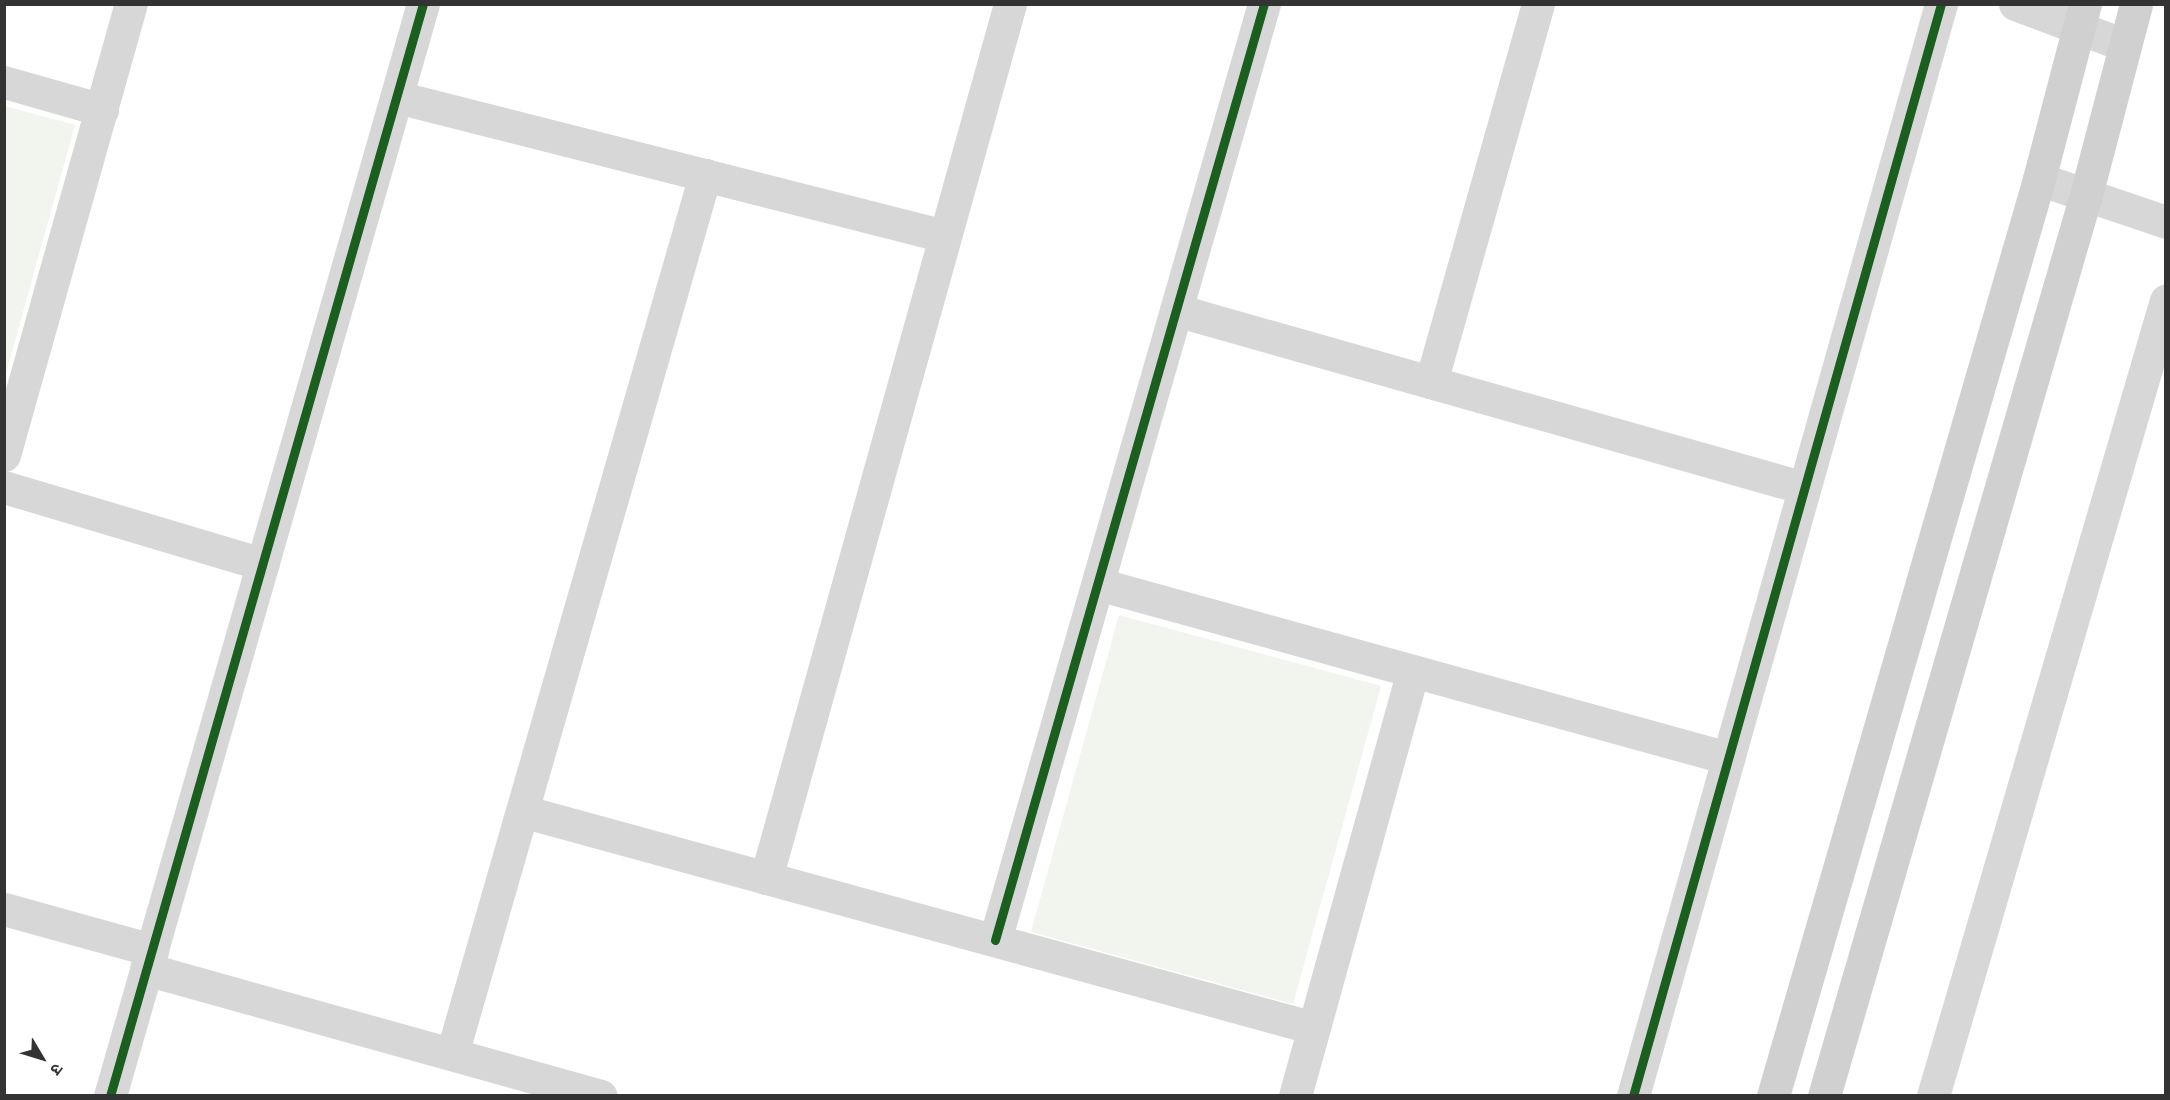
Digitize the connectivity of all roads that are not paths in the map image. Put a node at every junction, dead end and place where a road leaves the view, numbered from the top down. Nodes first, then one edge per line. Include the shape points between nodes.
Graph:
1 (131, 4) edge
2 (423, 4) edge
3 (1010, 4) edge
4 (1264, 4) edge
5 (1538, 4) edge
6 (1941, 4) edge
7 (2015, 4) edge
8 (2136, 4) edge
9 (2082, 16) edge
10 (2124, 45) junction
11 (4, 82) edge
12 (397, 97) junction
13 (102, 110) junction
14 (705, 175) junction
15 (2039, 178) junction
16 (2086, 195) junction
17 (2166, 222) edge
18 (945, 236) junction
19 (2166, 300) edge
20 (1176, 310) junction
21 (1431, 382) junction
22 (4, 456) edge
23 (4, 487) edge
24 (1804, 488) junction
25 (263, 564) junction
26 (1098, 584) junction
27 (1413, 671) junction
28 (1728, 758) junction
29 (522, 811) junction
30 (766, 878) junction
31 (4, 909) edge
32 (995, 940) junction
33 (149, 959) junction
34 (1314, 1028) junction
35 (452, 1054) junction
36 (110, 1095) edge
37 (601, 1095) edge
38 (1295, 1095) edge
39 (1633, 1095) edge
40 (1773, 1095) edge
41 (1824, 1095) edge
42 (1933, 1095) edge

1 - 13 street
2 - 12 street
3 - 18 street
4 - 20 street
5 - 21 street
6 - 24 street
7 - 9 street
8 - 10 main road
9 - 10 street
9 - 15 main road
10 - 16 main road
11 - 13 street
12 - 14 street
12 - 25 street
13 - 22 street
14 - 18 street
14 - 29 street
15 - 16 street
15 - 40 main road
16 - 17 street
16 - 41 main road
18 - 30 street
19 - 42 street
20 - 21 street
20 - 26 street
21 - 24 street
23 - 25 street
24 - 28 street
25 - 33 street
26 - 27 street
26 - 32 street
27 - 28 street
27 - 34 street
28 - 39 street
29 - 30 street
29 - 35 street
30 - 32 street
31 - 33 street
32 - 34 street
33 - 35 street
33 - 36 street
34 - 38 street
35 - 37 street

